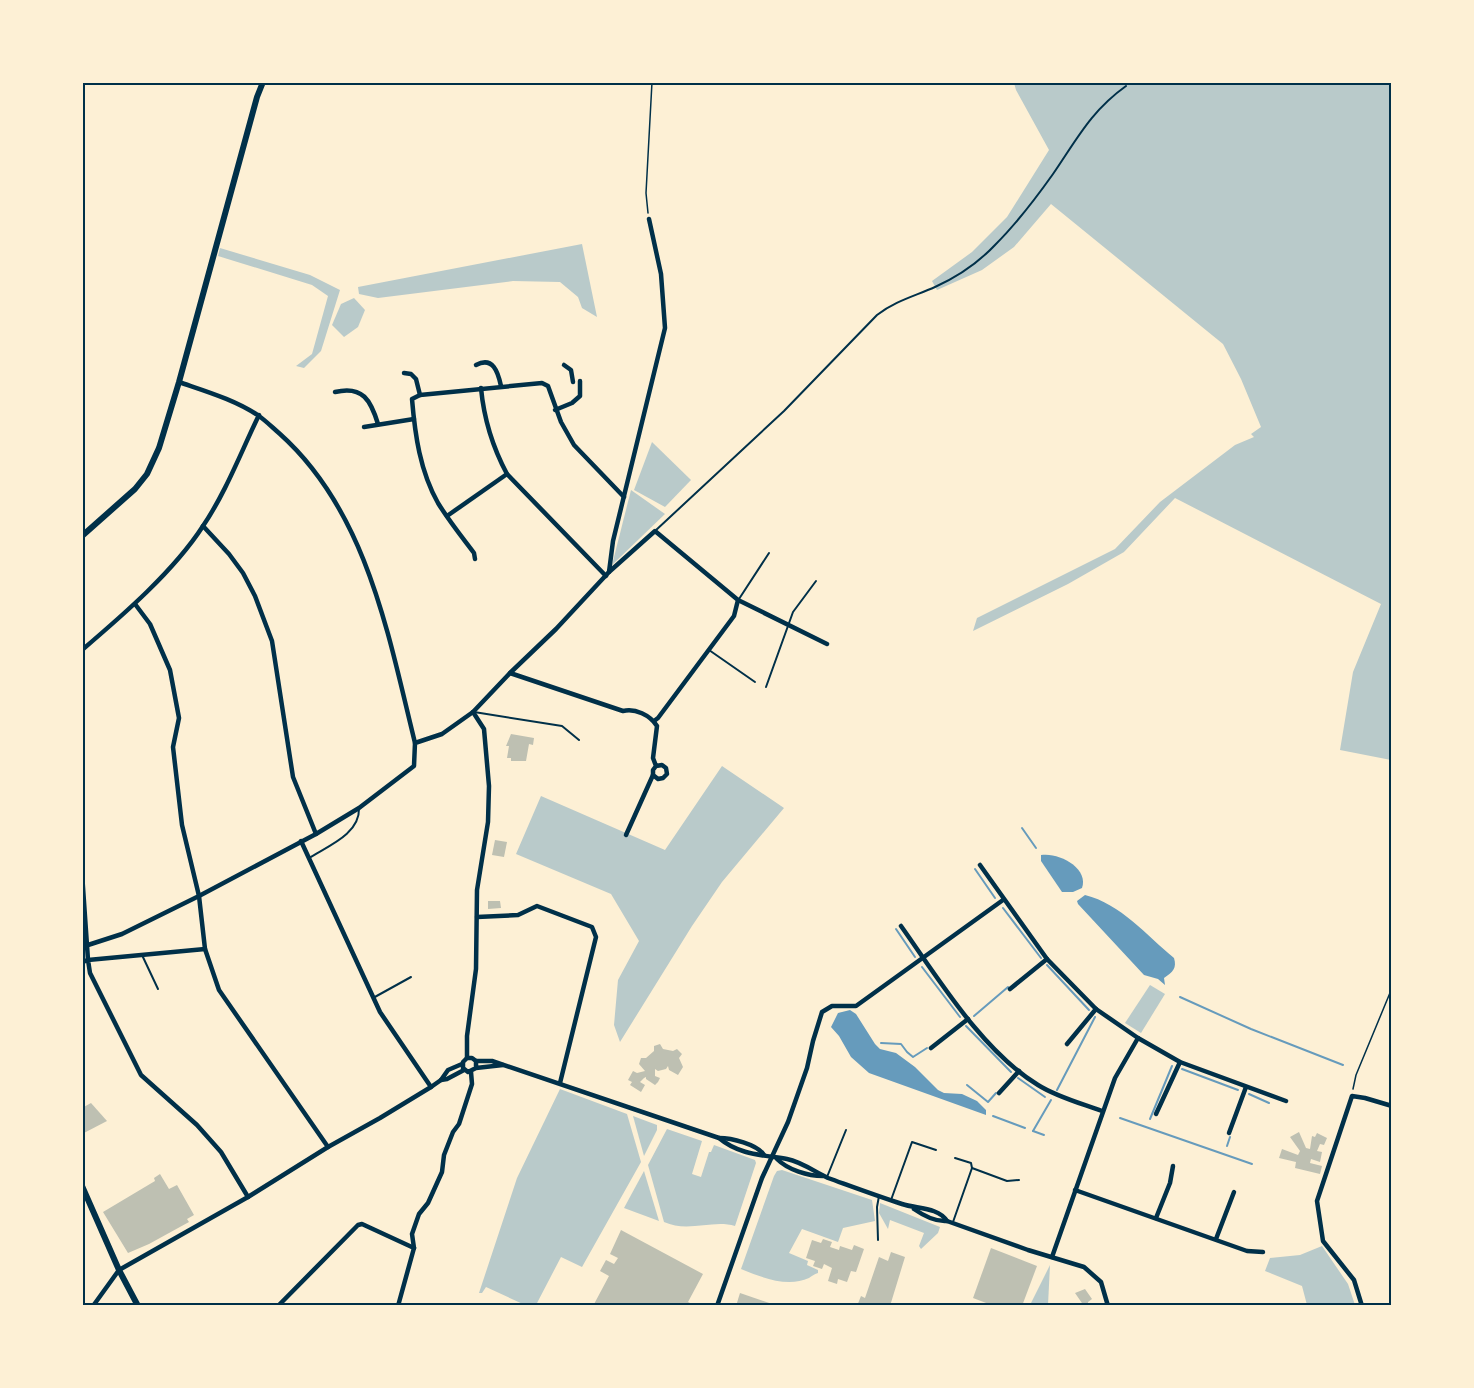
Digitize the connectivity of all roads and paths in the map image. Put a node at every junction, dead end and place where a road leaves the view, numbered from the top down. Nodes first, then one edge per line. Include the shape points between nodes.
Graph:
1 (263, 82) edge
2 (652, 82) edge
3 (1126, 86) dead end
4 (649, 219) joint
5 (476, 365) dead end
6 (564, 365) dead end
7 (404, 373) dead end
8 (580, 381) dead end
9 (179, 382) junction
10 (573, 382) dead end
11 (501, 386) junction
12 (481, 388) junction
13 (335, 392) dead end
14 (420, 395) junction
15 (555, 410) junction
16 (259, 416) junction
17 (414, 419) junction
18 (378, 424) junction
19 (364, 427) dead end
20 (507, 474) junction
21 (624, 497) junction
22 (447, 516) junction
23 (203, 526) junction
24 (655, 531) junction
25 (82, 536) edge
26 (769, 553) dead end
27 (475, 559) dead end
28 (607, 574) junction
29 (816, 580) dead end
30 (738, 600) junction
31 (135, 604) junction
32 (788, 625) junction
33 (827, 644) dead end
34 (82, 650) edge
35 (709, 650) junction
36 (510, 673) junction
37 (755, 682) dead end
38 (766, 687) dead end
39 (473, 712) junction
40 (654, 721) junction
41 (579, 740) dead end
42 (415, 743) junction
43 (656, 766) junction
44 (653, 775) junction
45 (359, 808) junction
46 (316, 834) junction
47 (626, 835) dead end
48 (301, 841) junction
49 (309, 858) junction
50 (980, 865) dead end
51 (82, 873) edge
52 (199, 896) junction
53 (1003, 900) junction
54 (477, 917) junction
55 (901, 926) dead end
56 (87, 945) junction
57 (205, 949) junction
58 (142, 955) junction
59 (924, 958) junction
60 (1047, 959) junction
61 (85, 961) edge
62 (411, 977) dead end
63 (1392, 988) edge
64 (158, 989) dead end
65 (1010, 989) dead end
66 (373, 998) junction
67 (1096, 1009) junction
68 (968, 1019) junction
69 (1138, 1038) junction
70 (1067, 1044) dead end
71 (931, 1048) dead end
72 (468, 1058) junction
73 (476, 1061) junction
74 (1179, 1062) junction
75 (462, 1064) junction
76 (503, 1065) junction
77 (476, 1068) junction
78 (464, 1070) junction
79 (1018, 1071) junction
80 (471, 1072) junction
81 (441, 1080) junction
82 (560, 1083) junction
83 (1246, 1087) junction
84 (431, 1088) junction
85 (999, 1093) dead end
86 (1352, 1096) junction
87 (1286, 1101) dead end
88 (1392, 1106) edge
89 (1102, 1111) junction
90 (1156, 1114) dead end
91 (846, 1130) dead end
92 (1229, 1133) dead end
93 (328, 1147) junction
94 (936, 1150) dead end
95 (955, 1158) dead end
96 (774, 1159) junction
97 (1173, 1166) dead end
98 (972, 1168) junction
99 (826, 1177) junction
100 (1019, 1180) dead end
101 (83, 1186) edge
102 (1075, 1190) junction
103 (1234, 1192) dead end
104 (879, 1196) junction
105 (249, 1197) junction
106 (891, 1200) junction
107 (1156, 1218) junction
108 (950, 1222) junction
109 (1216, 1239) junction
110 (878, 1240) dead end
111 (414, 1248) junction
112 (1263, 1251) dead end
113 (1052, 1257) junction
114 (119, 1270) junction
115 (93, 1305) edge
116 (138, 1305) edge
117 (278, 1305) edge
118 (398, 1305) edge
119 (717, 1305) edge
120 (1107, 1305) edge
121 (1362, 1305) edge

1 - 9 main road
2 - 4 path via 646,193
3 - 24 lane via 1093,114 1050,177 995,246 966,270 888,306 877,315 768,428
4 - 21 street via 661,274 665,328
5 - 11 street via 495,366
6 - 10 street via 571,370
7 - 14 street via 416,379
8 - 15 street via 580,396
9 - 16 street
9 - 25 main road via 147,474
11 - 12 street
11 - 15 street via 543,383 548,386
12 - 14 street
12 - 20 street via 489,435
13 - 18 street via 352,390 368,399
14 - 17 street via 412,399
15 - 21 street via 574,445
16 - 23 street
16 - 42 street via 294,447 326,484 346,518 383,614
17 - 18 street
17 - 22 street via 430,486
18 - 19 street
20 - 22 street
20 - 28 street
21 - 28 street
22 - 27 street
23 - 31 street
23 - 46 street via 243,573 272,641 293,777
24 - 28 street
24 - 30 street
26 - 30 lane
28 - 36 street
29 - 32 lane
30 - 32 street
30 - 35 street via 734,616
31 - 34 street
31 - 52 street via 150,624 170,670 179,718 173,747 182,825
32 - 33 street
32 - 38 lane
35 - 37 lane
35 - 40 street
36 - 39 street
36 - 40 street via 616,709 632,709
39 - 41 lane via 561,726
39 - 42 street via 442,734
39 - 54 street via 483,729 489,786
40 - 43 street
42 - 45 street via 414,766
43 - 44 street
43 - 44 street via 662,765 667,774 658,779
44 - 47 street
45 - 46 street
45 - 49 lane via 359,816 348,834
46 - 48 street
48 - 49 street
48 - 52 street
49 - 66 street
50 - 53 street
51 - 56 street
52 - 56 street via 122,934
52 - 57 street
53 - 59 street
53 - 60 street
54 - 72 street
54 - 82 street via 518,915 537,906 592,927 596,937
55 - 59 street
56 - 61 street
57 - 58 street
57 - 93 street via 219,990
58 - 61 street
58 - 64 lane
59 - 68 street
59 - 96 street via 856,1006 832,1006 822,1012 807,1068
60 - 65 street
60 - 67 street
61 - 105 street via 141,1075 221,1152
62 - 66 lane
63 - 86 path via 1356,1075
66 - 84 street
67 - 69 street
67 - 70 street
68 - 71 street
68 - 79 street
69 - 74 street
69 - 89 street via 1114,1078
72 - 73 street
72 - 75 street
73 - 76 street
73 - 77 street
74 - 83 street
74 - 90 street
75 - 78 street
75 - 81 street via 448,1070
76 - 77 street
76 - 82 street
77 - 80 street
78 - 80 street
78 - 81 street
79 - 85 street
79 - 89 street via 1051,1093
80 - 111 street via 472,1084 444,1155 442,1172 412,1234
81 - 84 street
82 - 96 street via 719,1138 758,1157
83 - 87 street
83 - 92 street
84 - 93 street
86 - 88 street
86 - 121 street via 1317,1201 1323,1241 1354,1280
89 - 102 street
91 - 99 lane
93 - 105 street
94 - 106 lane via 912,1142
95 - 98 lane via 971,1163
96 - 99 street
96 - 119 street via 762,1178
97 - 107 street
98 - 100 lane via 1007,1181
98 - 108 lane
99 - 104 street
101 - 114 main road
102 - 107 street
102 - 113 street
103 - 109 street
104 - 106 street
104 - 110 lane
105 - 114 street
106 - 108 street via 923,1216
107 - 109 street
108 - 113 street
109 - 112 street via 1247,1251
111 - 117 street via 358,1225
111 - 118 street
113 - 120 street via 1091,1272 1101,1282
114 - 115 street
114 - 116 main road

